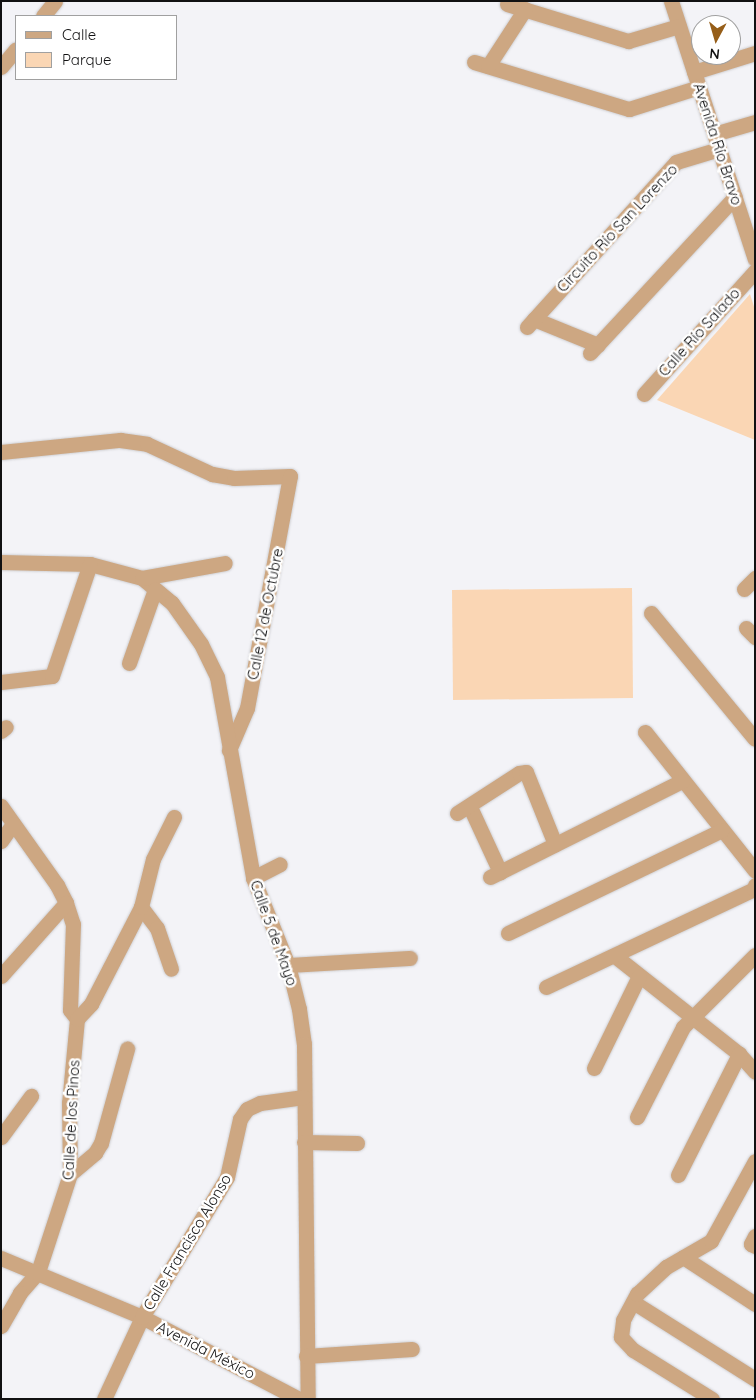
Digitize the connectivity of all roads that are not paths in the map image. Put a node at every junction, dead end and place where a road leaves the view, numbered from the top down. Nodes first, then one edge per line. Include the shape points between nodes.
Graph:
1 (55, 1) edge
2 (671, 1) edge
3 (506, 4) dead end
4 (525, 9) junction
5 (44, 15) edge
6 (679, 26) junction
7 (15, 50) edge
8 (755, 53) edge
9 (1, 67) edge
10 (694, 72) junction
11 (699, 87) junction
12 (755, 122) edge
13 (717, 142) junction
14 (735, 197) junction
15 (755, 259) edge
16 (755, 271) edge
17 (644, 394) dead end
18 (1, 452) edge
19 (1, 562) edge
20 (225, 563) dead end
21 (90, 564) junction
22 (142, 578) junction
23 (755, 578) edge
24 (155, 589) junction
25 (744, 589) dead end
26 (651, 613) dead end
27 (129, 663) dead end
28 (1, 682) edge
29 (645, 732) dead end
30 (755, 738) edge
31 (229, 750) junction
32 (682, 780) junction
33 (1, 806) edge
34 (174, 816) dead end
35 (12, 824) junction
36 (722, 830) junction
37 (1, 841) edge
38 (555, 844) junction
39 (280, 864) dead end
40 (755, 871) edge
41 (253, 878) junction
42 (755, 885) edge
43 (66, 903) junction
44 (141, 907) junction
45 (508, 933) dead end
46 (755, 955) edge
47 (615, 956) junction
48 (410, 958) dead end
49 (288, 965) junction
50 (171, 969) dead end
51 (1, 976) edge
52 (639, 976) junction
53 (546, 987) dead end
54 (691, 1017) junction
55 (77, 1019) junction
56 (127, 1049) dead end
57 (739, 1054) junction
58 (594, 1068) dead end
59 (755, 1072) edge
60 (32, 1096) dead end
61 (304, 1097) junction
62 (637, 1117) dead end
63 (1, 1137) edge
64 (304, 1142) junction
65 (357, 1143) dead end
66 (755, 1161) edge
67 (70, 1174) junction
68 (678, 1175) dead end
69 (683, 1257) junction
70 (1, 1258) edge
71 (38, 1272) junction
72 (633, 1302) junction
73 (755, 1304) edge
74 (142, 1317) junction
75 (1, 1326) edge
76 (412, 1350) dead end
77 (306, 1356) junction
78 (755, 1379) edge
79 (104, 1399) edge
80 (299, 1399) edge
81 (308, 1399) edge
82 (712, 1399) edge

1 - 5 street
2 - 6 street, Avenida Río Bravo
3 - 4 street
4 - 6 street via 628,41
4 - 11 street via 481,64 629,108
6 - 10 street, Avenida Río Bravo
7 - 9 street
8 - 10 street
10 - 11 street, Avenida Río Bravo
11 - 13 street, Avenida Río Bravo
12 - 13 street, Circuito Río San Lorenzo
13 - 14 street, Avenida Río Bravo
13 - 14 street, Circuito Río San Lorenzo via 676,162 531,323 594,349
14 - 15 street, Avenida Río Bravo
16 - 17 street, Calle Río Salado
18 - 31 street, Calle 12 de Octubre via 120,440 147,444 212,474 234,478 290,476 247,708
19 - 21 street, Calle 5 de Mayo
20 - 22 street
21 - 22 street, Calle 5 de Mayo
21 - 28 street via 52,676
22 - 24 street, Calle 5 de Mayo
23 - 25 street
24 - 27 street
24 - 31 street, Calle 5 de Mayo via 172,603 201,644 217,676
26 - 30 street
29 - 32 street
31 - 41 street, Calle 5 de Mayo
32 - 36 street
32 - 38 street
33 - 35 street, Calle de los Pinos
34 - 44 street via 154,859
35 - 37 street
35 - 43 street, Calle de los Pinos via 57,885
36 - 40 street
36 - 45 street
38 - 38 street via 526,772 519,773 464,810 495,875
39 - 41 street
41 - 49 street, Calle 5 de Mayo
42 - 47 street via 754,889
43 - 51 street
43 - 55 street, Calle de los Pinos via 72,924 70,1010
44 - 50 street via 156,928
44 - 55 street via 91,1004
46 - 54 street
47 - 52 street
47 - 53 street
48 - 49 street
49 - 61 street, Calle 5 de Mayo via 304,1044
52 - 54 street
52 - 58 street
54 - 57 street
54 - 62 street
55 - 67 street, Calle de los Pinos via 69,1104
56 - 67 street via 101,1143 95,1153
57 - 59 street
57 - 68 street
60 - 63 street
61 - 64 street, Calle 5 de Mayo
61 - 74 street, Calle Francisco Alonso via 260,1103 247,1109 240,1119 227,1177
64 - 65 street
64 - 77 street, Calle 5 de Mayo
66 - 69 street via 711,1241
67 - 71 street, Calle de los Pinos
69 - 72 street via 666,1267 637,1294
69 - 73 street
70 - 71 street, Avenida México
71 - 74 street, Avenida México
71 - 75 street via 20,1293
72 - 78 street
72 - 82 street via 623,1320 621,1338 634,1350
74 - 79 street, Calle Francisco Alonso
74 - 80 street, Avenida México
76 - 77 street
77 - 81 street, Calle 5 de Mayo

